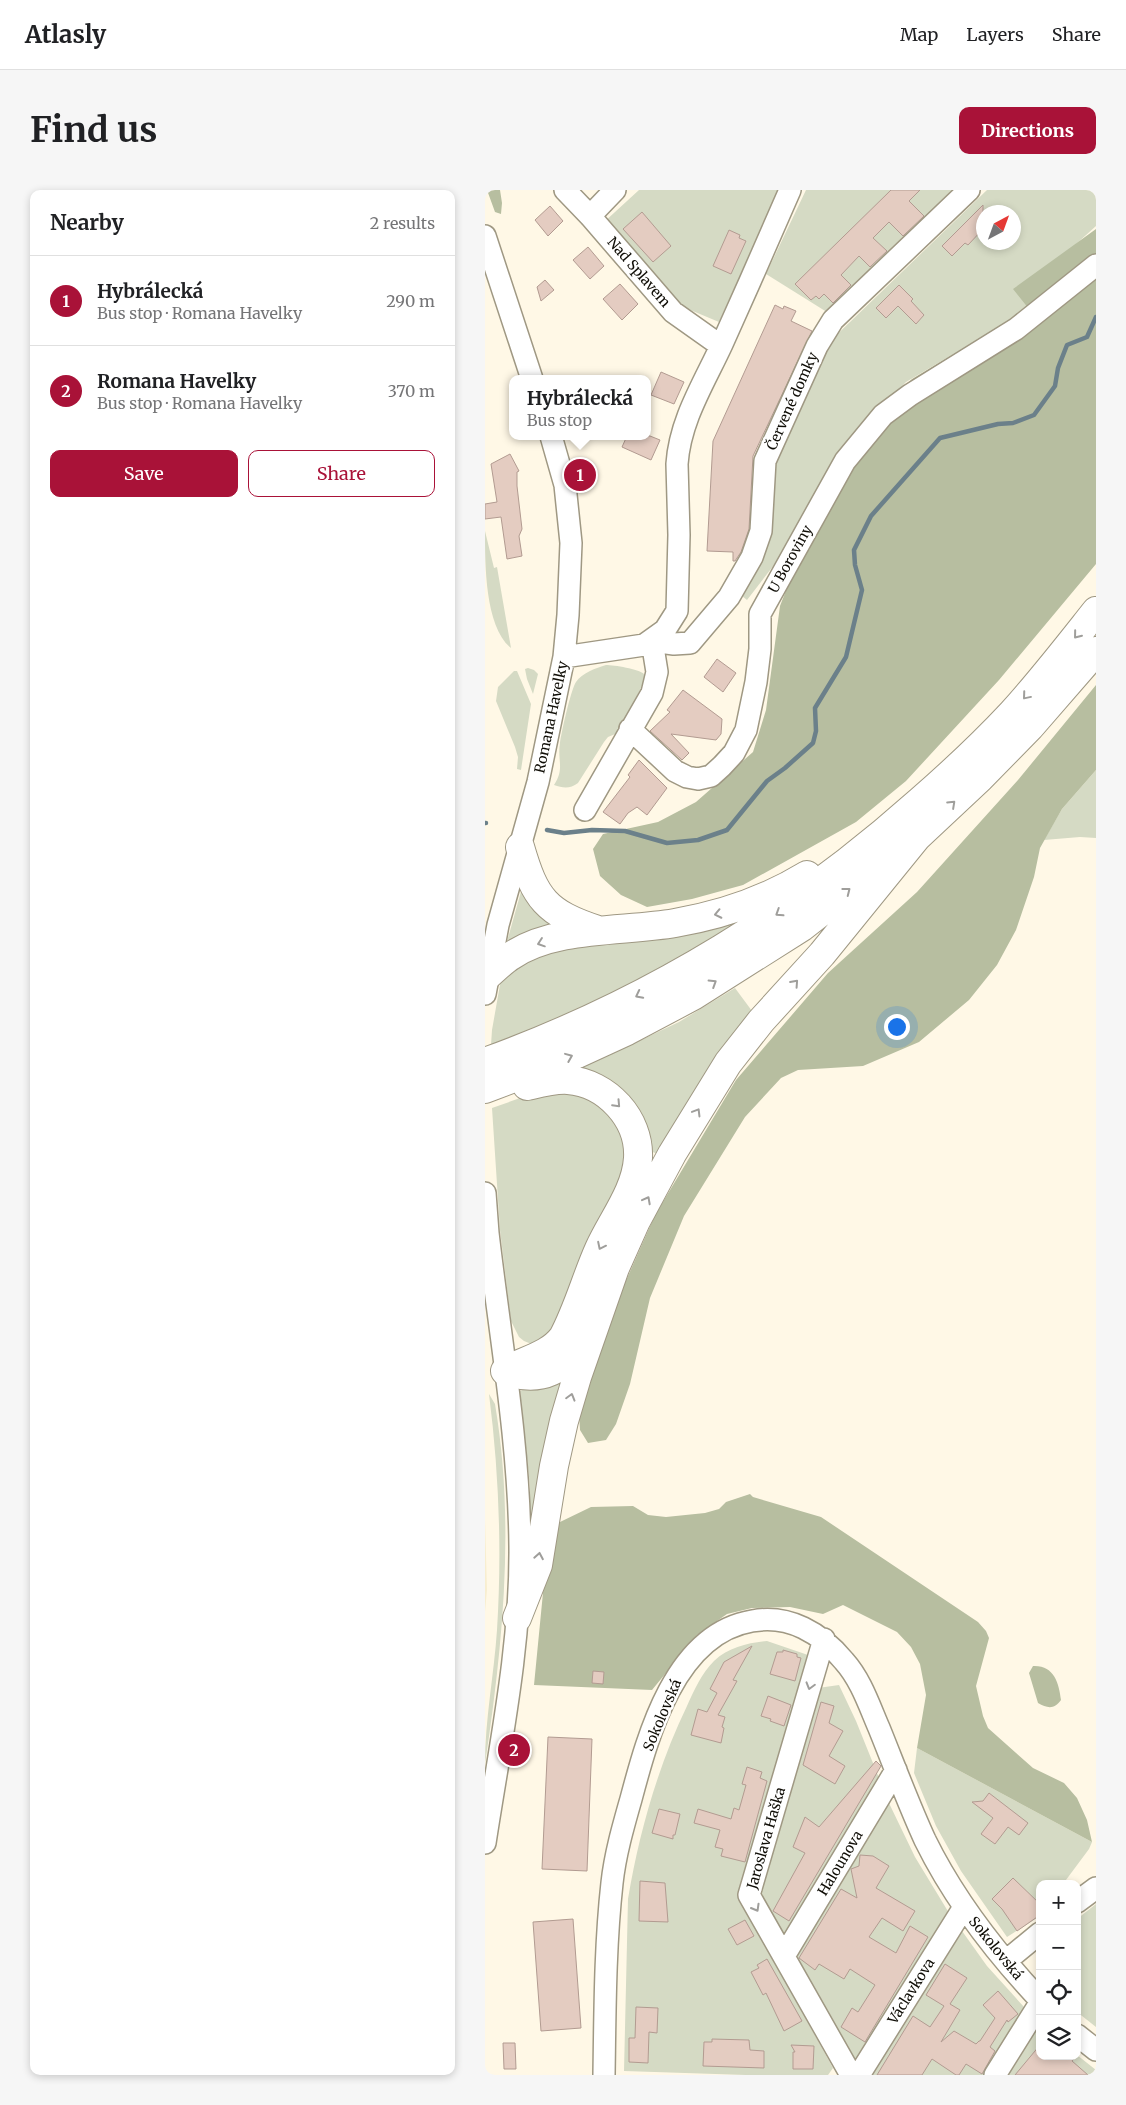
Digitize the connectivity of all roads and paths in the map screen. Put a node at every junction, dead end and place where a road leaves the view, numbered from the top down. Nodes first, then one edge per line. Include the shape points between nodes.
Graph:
1 (565, 190) edge
2 (615, 190) edge
3 (790, 190) edge
4 (969, 190) edge
5 (591, 216) junction
6 (485, 236) edge
7 (1096, 265) edge
8 (721, 346) junction
9 (531, 375) edge
10 (552, 440) edge
11 (1096, 611) edge
12 (651, 641) junction
13 (1096, 650) edge
14 (564, 657) junction
15 (629, 729) junction
16 (585, 810) dead end
17 (908, 828) junction
18 (519, 847) junction
19 (600, 930) junction
20 (486, 984) edge
21 (497, 1058) edge
22 (496, 1089) edge
23 (485, 1193) edge
24 (600, 1309) junction
25 (505, 1371) junction
26 (517, 1618) junction
27 (824, 1639) junction
28 (896, 1770) junction
29 (485, 1843) edge
30 (1096, 1888) edge
31 (1081, 1899) edge
32 (963, 1906) junction
33 (1036, 1936) edge
34 (784, 1956) junction
35 (1006, 1961) junction
36 (1036, 1995) edge
37 (1036, 2009) edge
38 (1081, 2038) edge
39 (1096, 2050) edge
40 (605, 2075) edge
41 (851, 2075) edge
42 (859, 2075) edge
43 (995, 2075) edge

1 - 5 street, Nad Splavem
2 - 5 street
3 - 8 street
4 - 12 street, Červené domky via 833,320 821,340 765,461 761,531 752,557 729,597 690,643
5 - 8 street, Nad Splavem via 673,312
6 - 9 street
7 - 15 street, U Boroviny via 1016,329 883,414 845,461 760,614 757,682 746,730 723,766 711,776 687,777 675,771
8 - 12 street via 687,416 678,444 677,611 665,630
10 - 14 street, Romana Havelky via 565,485 571,543
11 -> 17 highway via 1012,712
12 - 14 street via 639,647
12 - 15 street via 657,672 655,684
17 -> 13 highway via 1030,727
14 - 18 street, Romana Havelky via 538,782
15 - 16 street
17 -> 19 highway via 781,891 729,911 675,923
17 -> 21 highway via 840,868 784,910 680,974 563,1032
22 -> 17 highway via 594,1046 693,996 802,927
24 -> 17 highway via 636,1221 672,1154 728,1063 822,954
18 - 19 highway via 528,876 548,906 560,916
18 - 20 street, Romana Havelky
19 -> 20 highway via 538,943 512,955
22 -> 25 highway via 563,1080 599,1089 625,1114 634,1133 638,1157 632,1183 600,1248 563,1337 547,1352
23 - 25 street
24 - 25 highway via 569,1361 535,1377
26 -> 24 highway via 537,1565 563,1421
25 - 26 street via 518,1484
26 - 29 street
27 - 28 street, Sokolovská via 856,1677
27 -> 34 street, Jaroslava Haška via 749,1895
27 - 40 street, Sokolovská via 790,1622 772,1620 728,1628 704,1645 680,1672 669,1692 637,1777 619,1841 612,1882 605,2005
28 - 32 street, Sokolovská via 926,1840
28 - 34 street, Halounova
30 - 31 street
32 - 35 street, Sokolovská
32 - 42 street, Václavkova
33 - 35 street
34 - 41 street, Jaroslava Haška
35 - 36 street, Sokolovská
37 - 43 street
38 - 39 street

